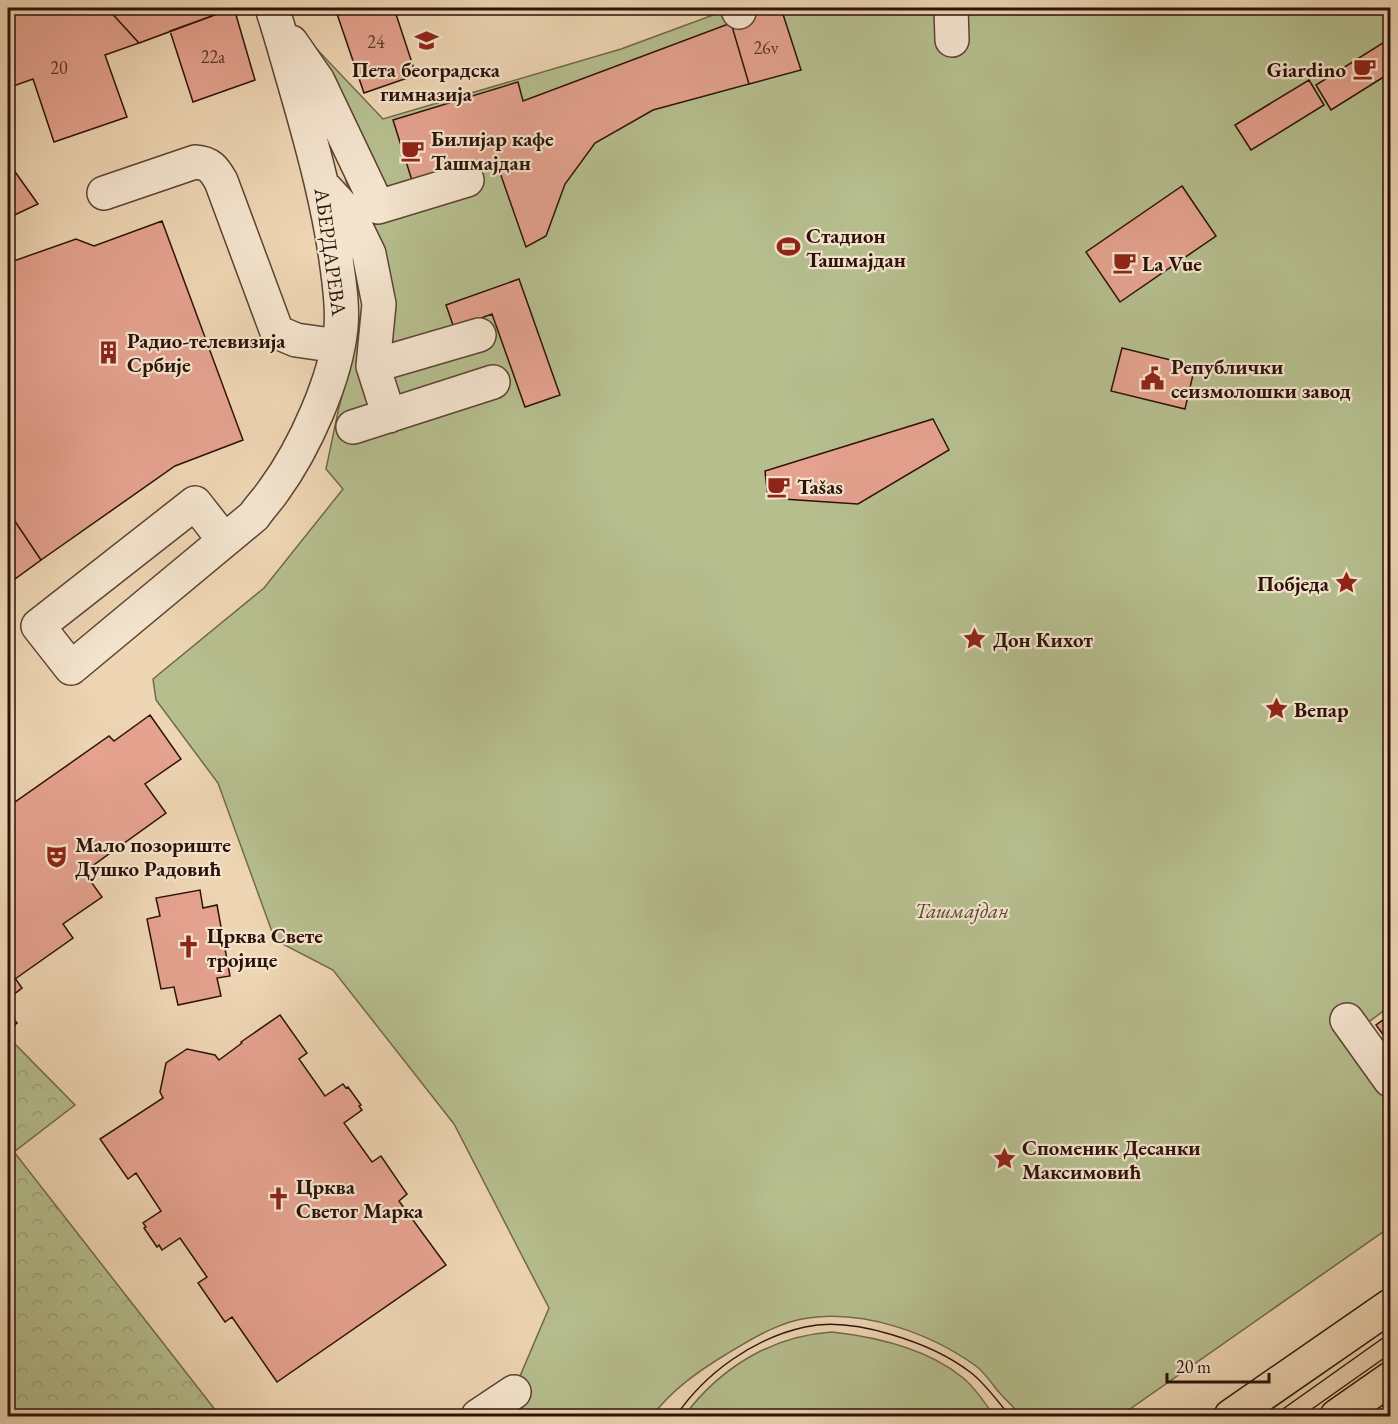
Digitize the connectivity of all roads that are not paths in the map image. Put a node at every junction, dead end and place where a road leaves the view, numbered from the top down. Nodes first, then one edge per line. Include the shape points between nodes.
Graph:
1 (951, 8) edge
2 (274, 14) edge
3 (952, 40) dead end
4 (467, 180) dead end
5 (323, 185) junction
6 (104, 193) dead end
7 (479, 335) dead end
8 (338, 346) junction
9 (373, 366) junction
10 (493, 382) dead end
11 (389, 416) junction
12 (353, 428) dead end
13 (224, 540) junction
14 (1347, 1020) dead end
15 (1390, 1080) edge
16 (1390, 1306) edge
17 (1390, 1379) edge
18 (514, 1392) dead end
19 (478, 1416) edge
20 (1231, 1416) edge
21 (1337, 1416) edge

1 - 3 street
2 - 4 street via 318,81 378,207
2 - 5 street, АБЕРДАРЕВА
5 - 8 street, АБЕРДАРЕВА via 340,289
5 - 9 street via 350,215 369,254 379,304
6 - 8 street via 195,162 207,163 221,181 277,332 296,340
7 - 9 street
8 - 13 street, АБЕРДАРЕВА via 309,430 275,489 254,516
9 - 11 street
10 - 11 street
11 - 12 street
13 - 13 street, АБЕРДАРЕВА via 71,668 38,626 195,504
14 - 15 street
16 - 20 main road
17 - 21 main road
18 - 19 street

